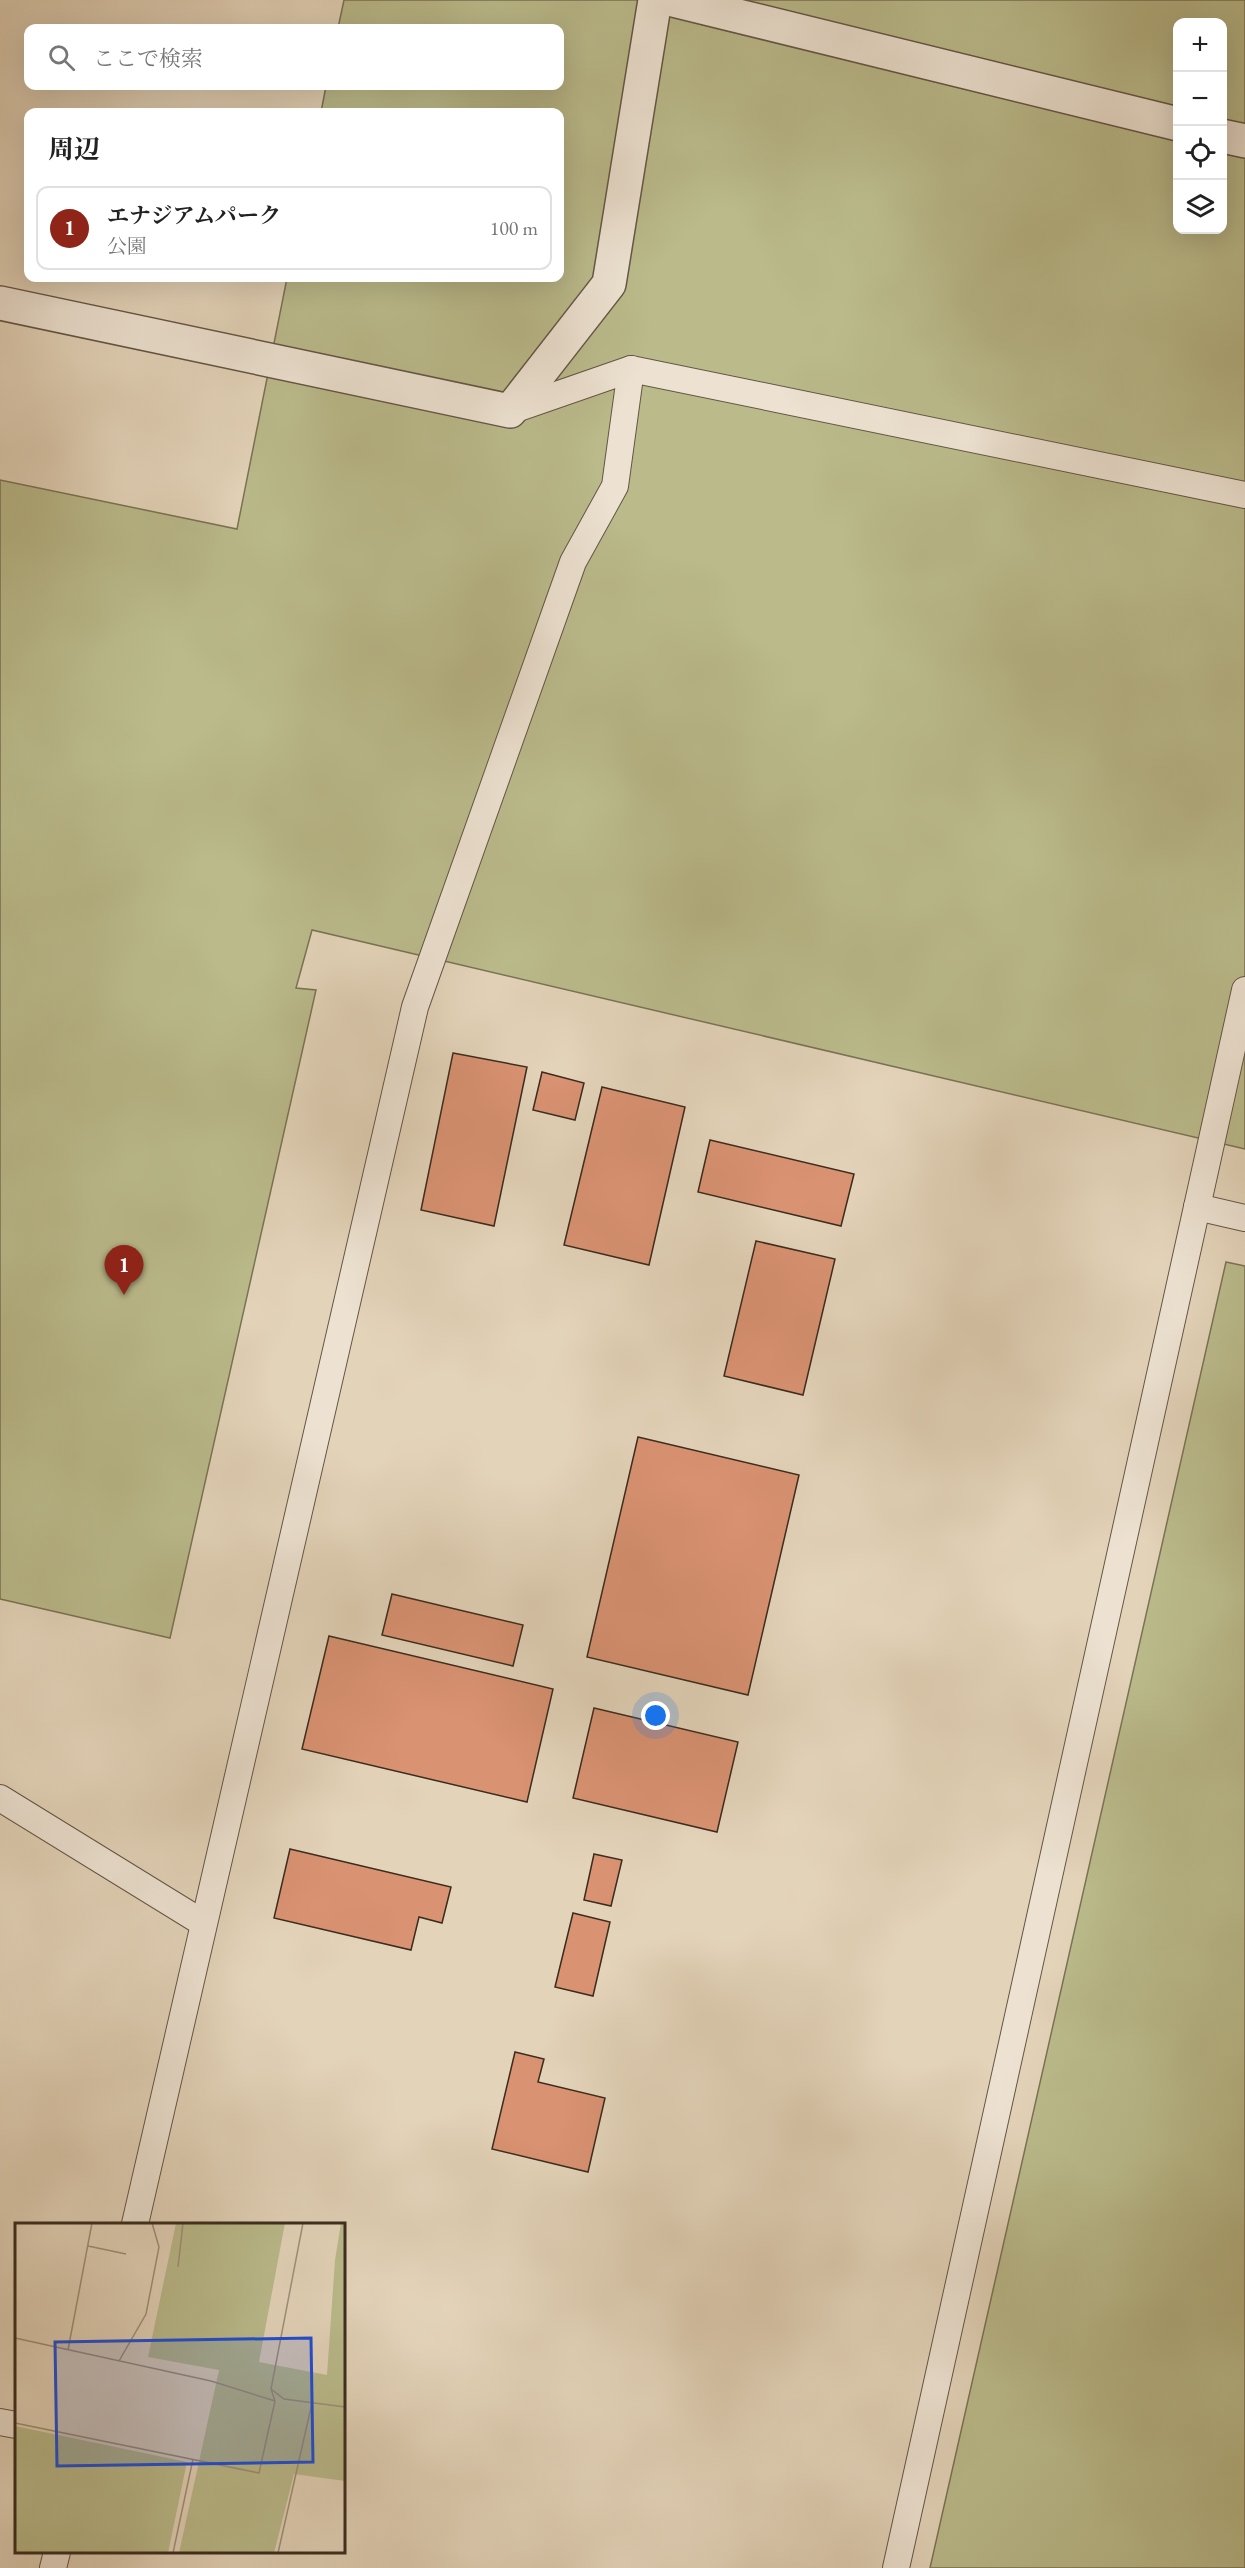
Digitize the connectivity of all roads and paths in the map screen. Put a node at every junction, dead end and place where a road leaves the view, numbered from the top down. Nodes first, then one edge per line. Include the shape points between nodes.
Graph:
1 (655, 0) edge
2 (673, 0) edge
3 (1173, 123) edge
4 (1227, 136) edge
5 (1245, 141) edge
6 (0, 303) edge
7 (631, 369) junction
8 (510, 411) junction
9 (1245, 495) edge
10 (1245, 990) edge
11 (1197, 1207) junction
12 (1245, 1218) edge
13 (0, 1798) edge
14 (203, 1923) junction
15 (135, 2223) edge
16 (0, 2422) edge
17 (15, 2425) edge
18 (57, 2553) edge
19 (53, 2568) edge
20 (896, 2568) edge

1 - 8 street via 609,284
2 - 3 street
4 - 5 street
6 - 8 street
7 - 8 lane
7 - 9 lane
7 - 14 lane via 615,486 573,562 415,1008
10 - 11 lane
11 - 12 lane
11 - 20 lane
13 - 14 lane
14 - 15 lane
16 - 17 lane
18 - 19 lane

